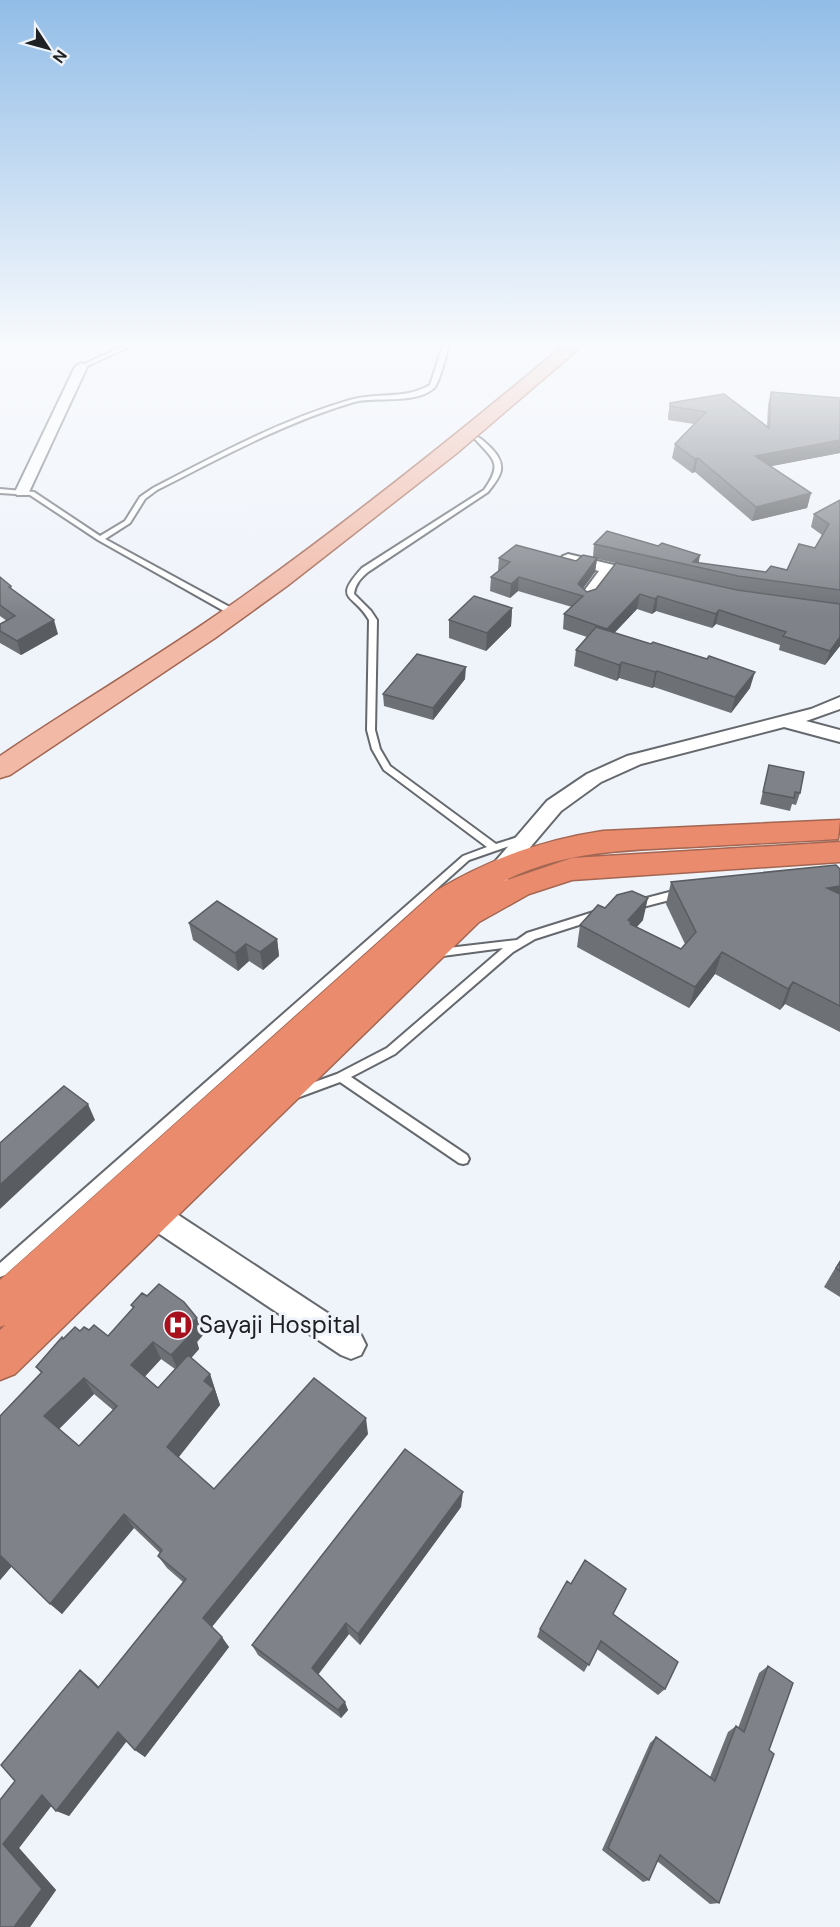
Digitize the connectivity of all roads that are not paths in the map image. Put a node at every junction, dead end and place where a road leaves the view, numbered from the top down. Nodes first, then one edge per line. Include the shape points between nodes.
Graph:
1 (49, 435) edge
2 (265, 435) edge
3 (448, 435) edge
4 (454, 435) edge
5 (478, 439) dead end
6 (415, 464) junction
7 (0, 490) edge
8 (22, 492) junction
9 (100, 539) junction
10 (553, 556) edge
11 (609, 569) junction
12 (654, 579) edge
13 (586, 599) edge
14 (224, 608) junction
15 (840, 702) edge
16 (785, 722) junction
17 (840, 736) edge
18 (0, 742) edge
19 (0, 770) edge
20 (840, 829) edge
21 (840, 852) edge
22 (498, 870) junction
23 (697, 892) edge
24 (521, 942) junction
25 (425, 955) junction
26 (341, 1077) junction
27 (269, 1103) junction
28 (463, 1158) dead end
29 (153, 1214) junction
30 (0, 1271) edge
31 (0, 1307) edge
32 (351, 1345) dead end
33 (0, 1359) edge

1 - 8 street
2 - 9 lane via 155,489 142,498 128,522
3 - 6 main road
4 - 6 main road
5 - 22 lane via 500,465 497,477 486,491 365,570 350,588 350,596 373,620 371,730 376,749 387,768
6 - 14 main road via 333,541
7 - 8 lane
8 - 9 lane via 49,502
9 - 14 lane
10 - 11 street
11 - 12 street
11 - 13 street
14 - 18 main road
14 - 19 main road
15 - 16 street
16 - 17 street
16 - 22 street via 634,760 594,778 554,806
20 - 22 highway via 603,841 518,859
21 - 22 highway via 572,869 537,877
22 - 25 highway via 468,914
22 - 30 lane via 466,858
22 - 31 highway via 447,899
23 - 24 lane via 674,894 564,924
24 - 25 lane
24 - 26 lane via 391,1051
25 - 27 highway
26 - 27 lane
26 - 28 lane
27 - 29 highway
29 - 32 street
29 - 33 highway

